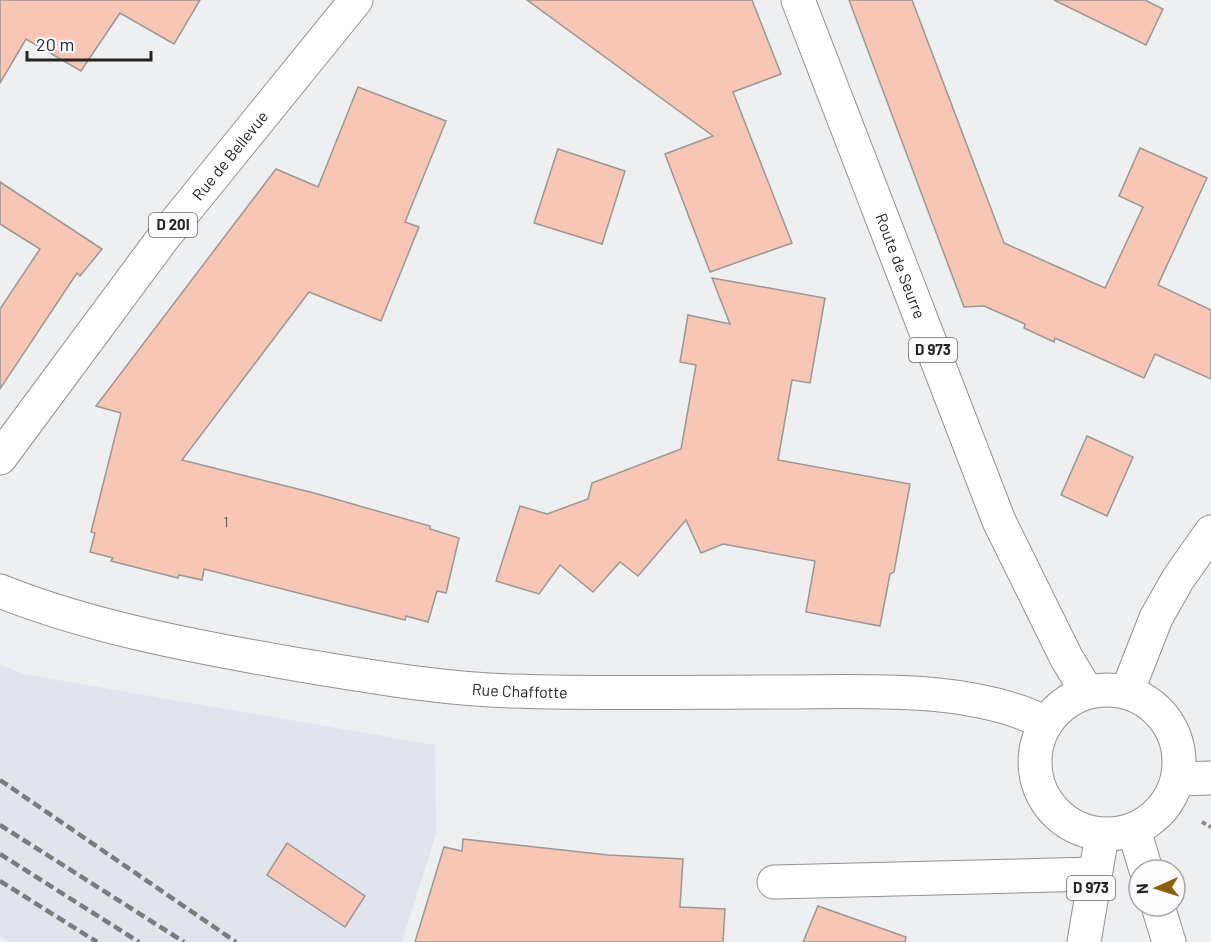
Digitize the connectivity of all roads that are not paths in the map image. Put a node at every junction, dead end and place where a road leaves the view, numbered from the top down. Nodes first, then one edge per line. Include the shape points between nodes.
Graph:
1 (356, 0) edge
2 (798, 0) edge
3 (0, 458) edge
4 (1211, 532) edge
5 (0, 591) edge
6 (1087, 692) junction
7 (1127, 692) junction
8 (1046, 723) junction
9 (1211, 778) edge
10 (1178, 779) junction
11 (1134, 830) junction
12 (1102, 835) junction
13 (1142, 858) edge
14 (1094, 874) junction
15 (774, 882) dead end
16 (1162, 918) edge
17 (1084, 942) edge
18 (1169, 942) edge

1 - 3 main road, Rue de Bellevue / D 20I via 163,238
2 - 6 main road, Route de Seurre / D 973 via 999,520
4 - 7 main road via 1156,618
5 - 8 main road, Rue Chaffotte via 134,631 245,656 380,678 508,691 885,693 993,704 1025,712
6 - 7 main road
6 - 8 main road via 1057,709
7 - 10 main road via 1143,699 1169,725 1179,760
8 - 12 main road via 1037,739 1034,758 1042,795 1066,823
9 - 10 main road
10 - 11 main road via 1162,809
11 - 12 main road
11 - 13 main road
12 - 14 main road, D 973
14 - 15 main road
14 - 17 main road, D 973
16 - 18 main road

